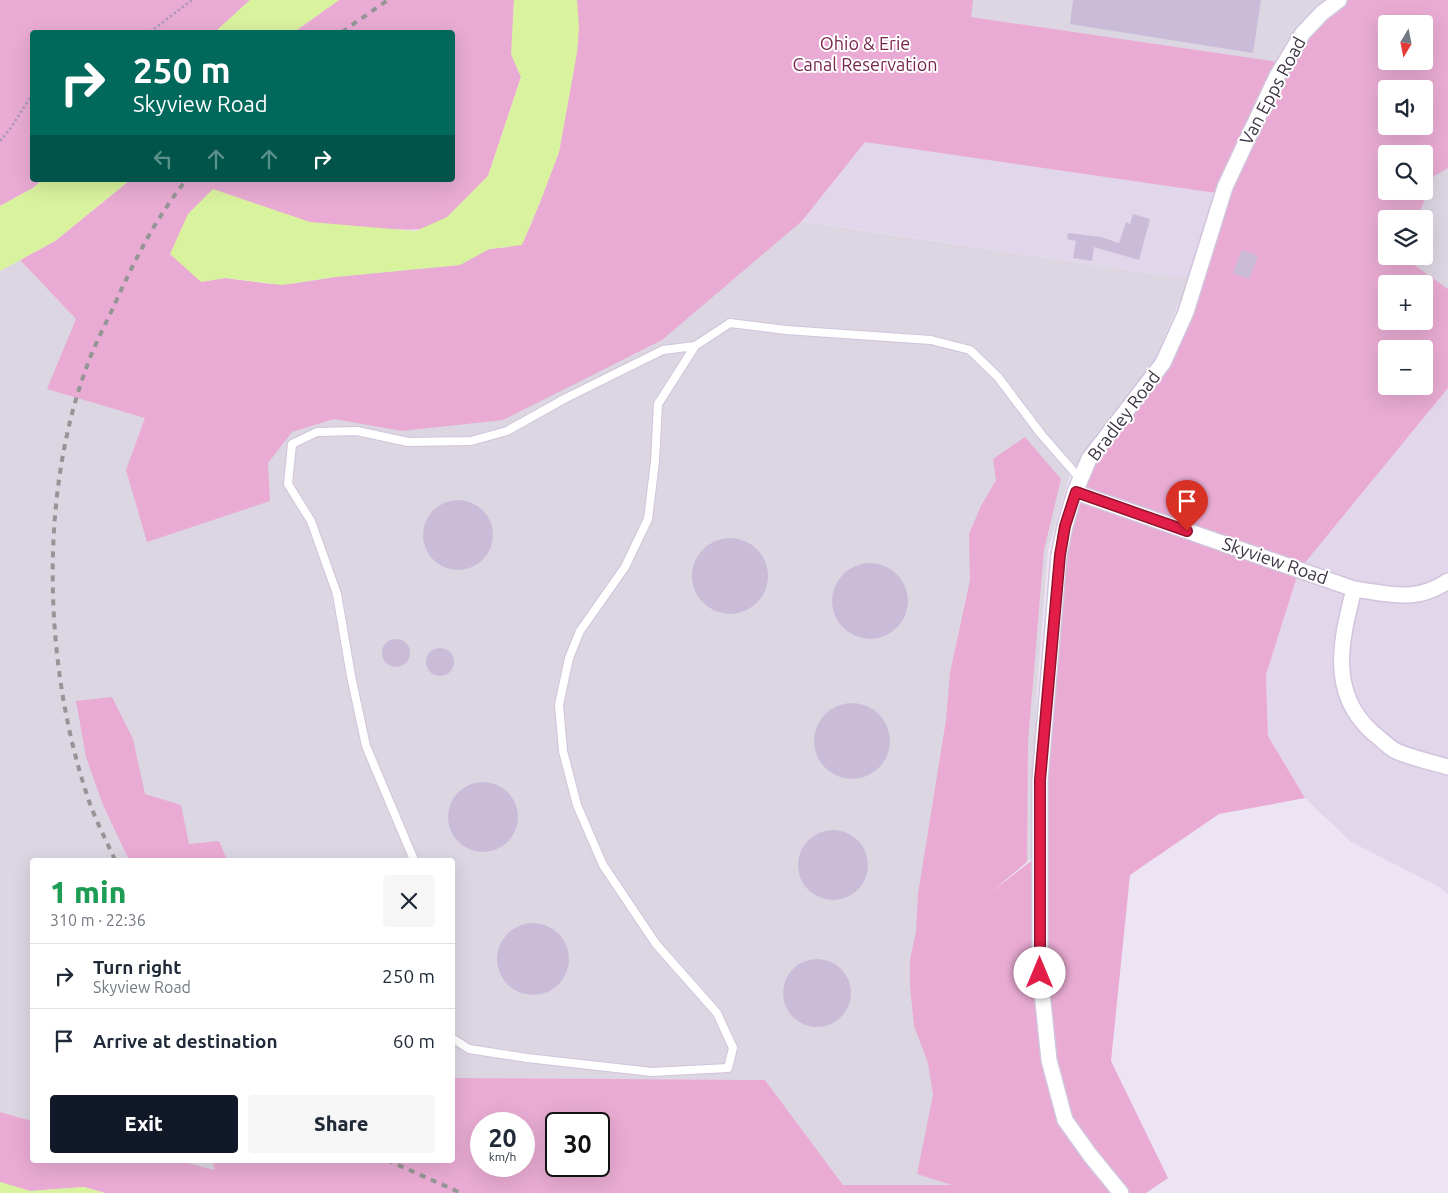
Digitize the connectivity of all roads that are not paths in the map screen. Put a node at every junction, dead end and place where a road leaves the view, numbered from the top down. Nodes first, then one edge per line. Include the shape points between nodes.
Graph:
1 (1340, 0) edge
2 (1223, 194) joint
3 (695, 346) junction
4 (1078, 486) junction
5 (1448, 581) edge
6 (1354, 589) junction
7 (1448, 767) edge
8 (413, 858) edge
9 (455, 1040) edge
10 (1121, 1193) edge

1 - 2 street, Van Epps Road via 1303,33 1277,76
2 - 4 street, Bradley Road via 1186,312 1163,363 1089,459
3 - 4 lane via 730,323 931,340 970,350 998,377
3 - 8 lane via 663,350 508,431 471,441 408,442 357,431 317,432 292,444 288,484 311,521 337,594 366,746
3 - 9 lane via 658,404 648,519 625,567 580,631 569,658 559,705 563,751 577,805 603,865 656,944 717,1013 733,1048 728,1068 652,1072 469,1049
4 - 6 street, Skyview Road
4 - 10 street, Bradley Road via 1060,555 1040,780 1040,973 1049,1060 1065,1120
5 - 6 street, Skyview Road via 1421,594 1400,596
6 - 7 street via 1341,656 1342,680 1349,702 1362,723 1396,751

